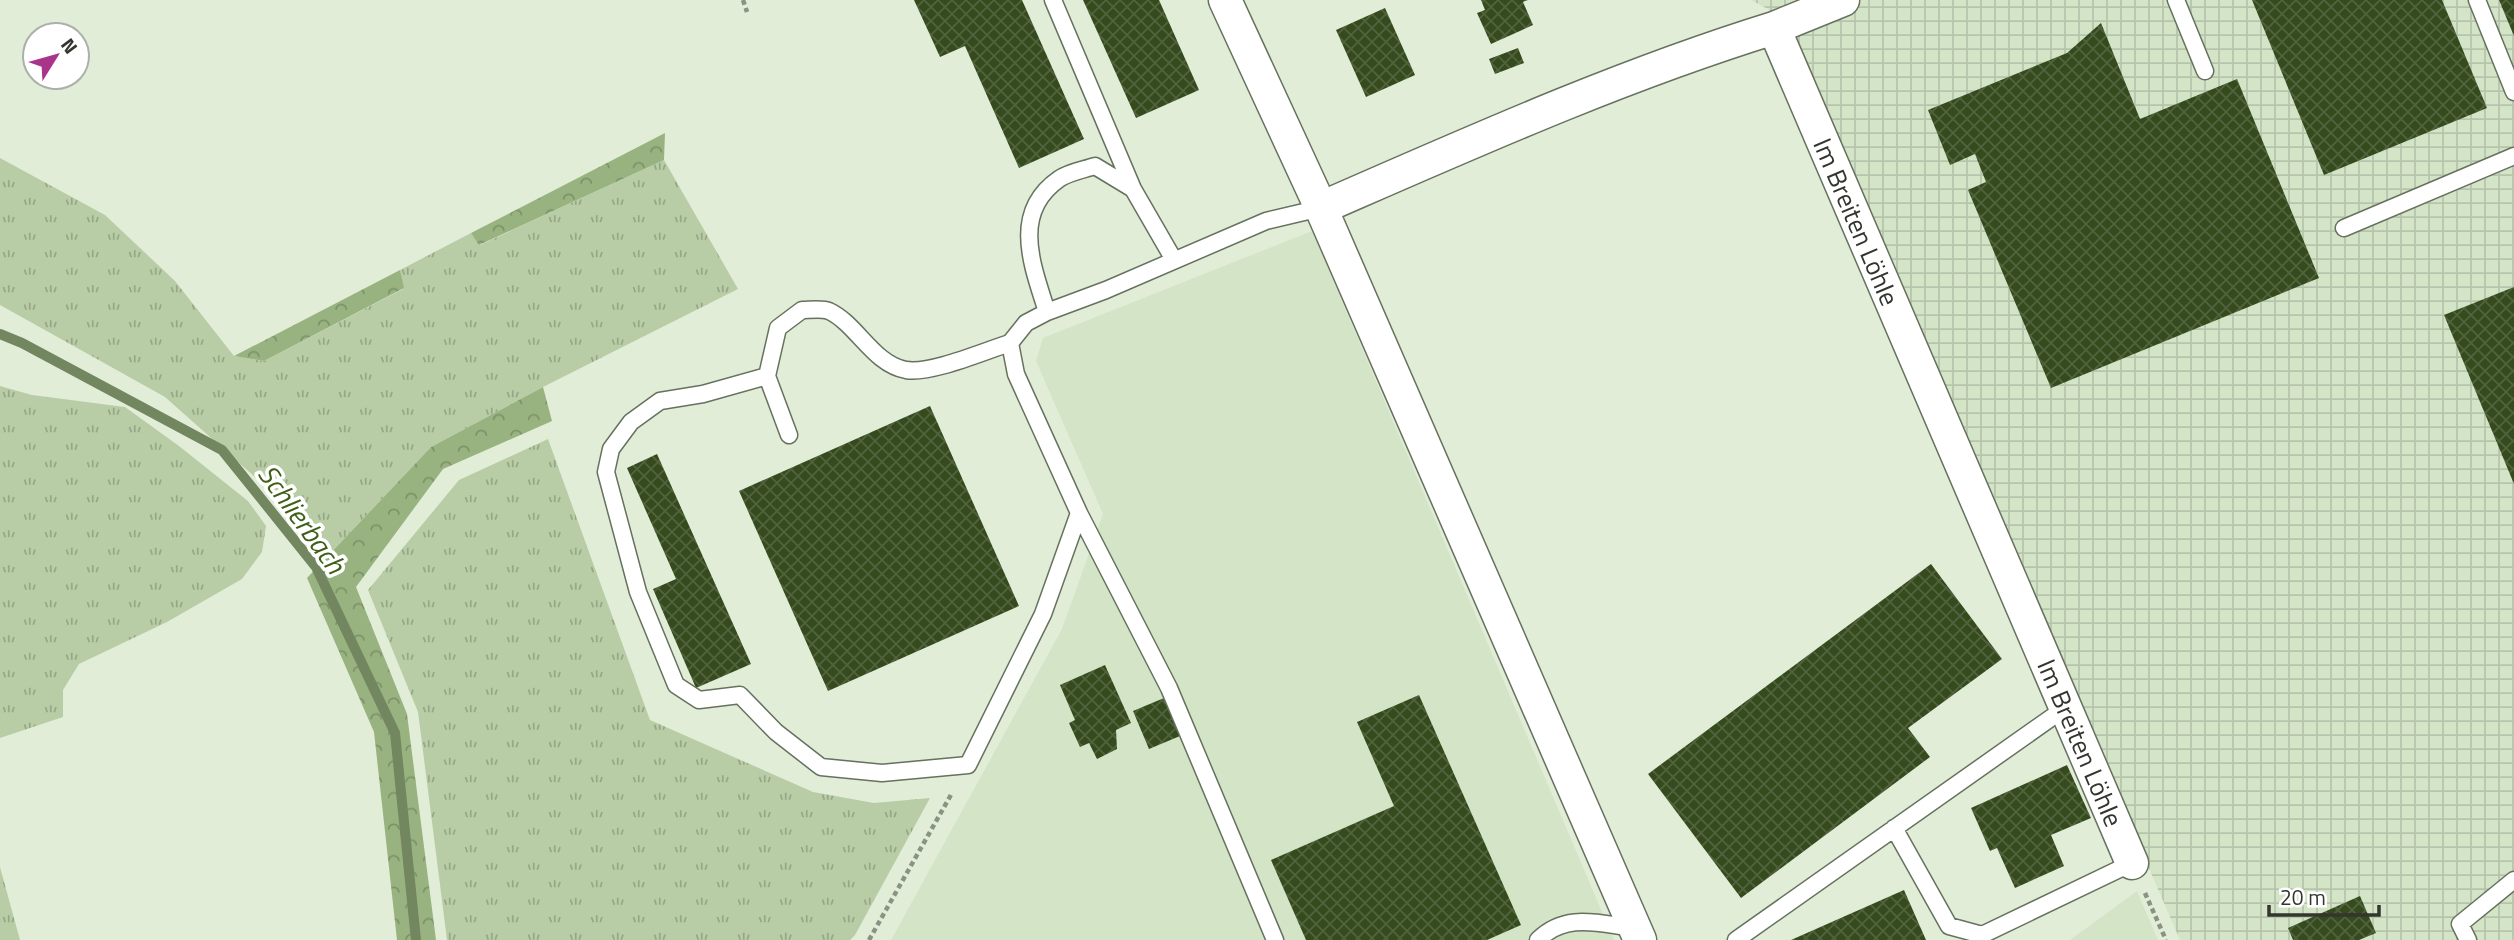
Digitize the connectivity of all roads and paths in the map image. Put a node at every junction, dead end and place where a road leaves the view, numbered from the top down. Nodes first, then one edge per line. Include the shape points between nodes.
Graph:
1 (743, 0) edge
2 (1053, 0) edge
3 (1225, 0) edge
4 (1843, 0) edge
5 (2176, 0) edge
6 (2477, 0) edge
7 (747, 12) dead end
8 (1774, 28) junction
9 (2205, 71) dead end
10 (2514, 92) edge
11 (2514, 156) edge
12 (1133, 189) junction
13 (1321, 208) junction
14 (2344, 228) dead end
15 (1174, 261) junction
16 (1047, 312) junction
17 (1010, 342) junction
18 (767, 376) junction
19 (789, 435) dead end
20 (1079, 513) junction
21 (2065, 708) junction
22 (968, 765) junction
23 (1894, 828) junction
24 (2132, 863) junction
25 (2514, 880) edge
26 (1638, 934) edge
27 (869, 940) edge
28 (1275, 940) edge
29 (1538, 940) edge
30 (1735, 940) edge
31 (2166, 940) edge
32 (2468, 940) edge

1 - 7 path
2 - 12 lane
3 - 13 street
4 - 8 street
5 - 9 lane
6 - 10 lane
8 - 13 street via 1687,56
8 - 21 street, Im Breiten Löhle
11 - 14 lane
12 - 15 lane
12 - 16 lane via 1094,166 1061,178 1041,195 1030,220 1029,253
13 - 15 lane via 1266,221
13 - 26 street
15 - 16 lane
16 - 17 lane via 1026,323
17 - 18 lane via 927,370 904,370 876,355 828,311 802,310 778,328
17 - 20 lane via 1016,373
18 - 19 lane
18 - 22 lane via 660,401 631,422 611,449 606,472 635,578 676,685 699,700 740,695 776,732 821,767 882,774
20 - 22 lane via 1043,614
20 - 28 lane via 1169,688
21 - 23 lane
21 - 24 street, Im Breiten Löhle
22 - 27 path
23 - 24 lane via 1949,926 1982,936
23 - 30 lane
24 - 31 path
25 - 32 lane via 2460,924
26 - 29 lane via 1571,921 1548,930

